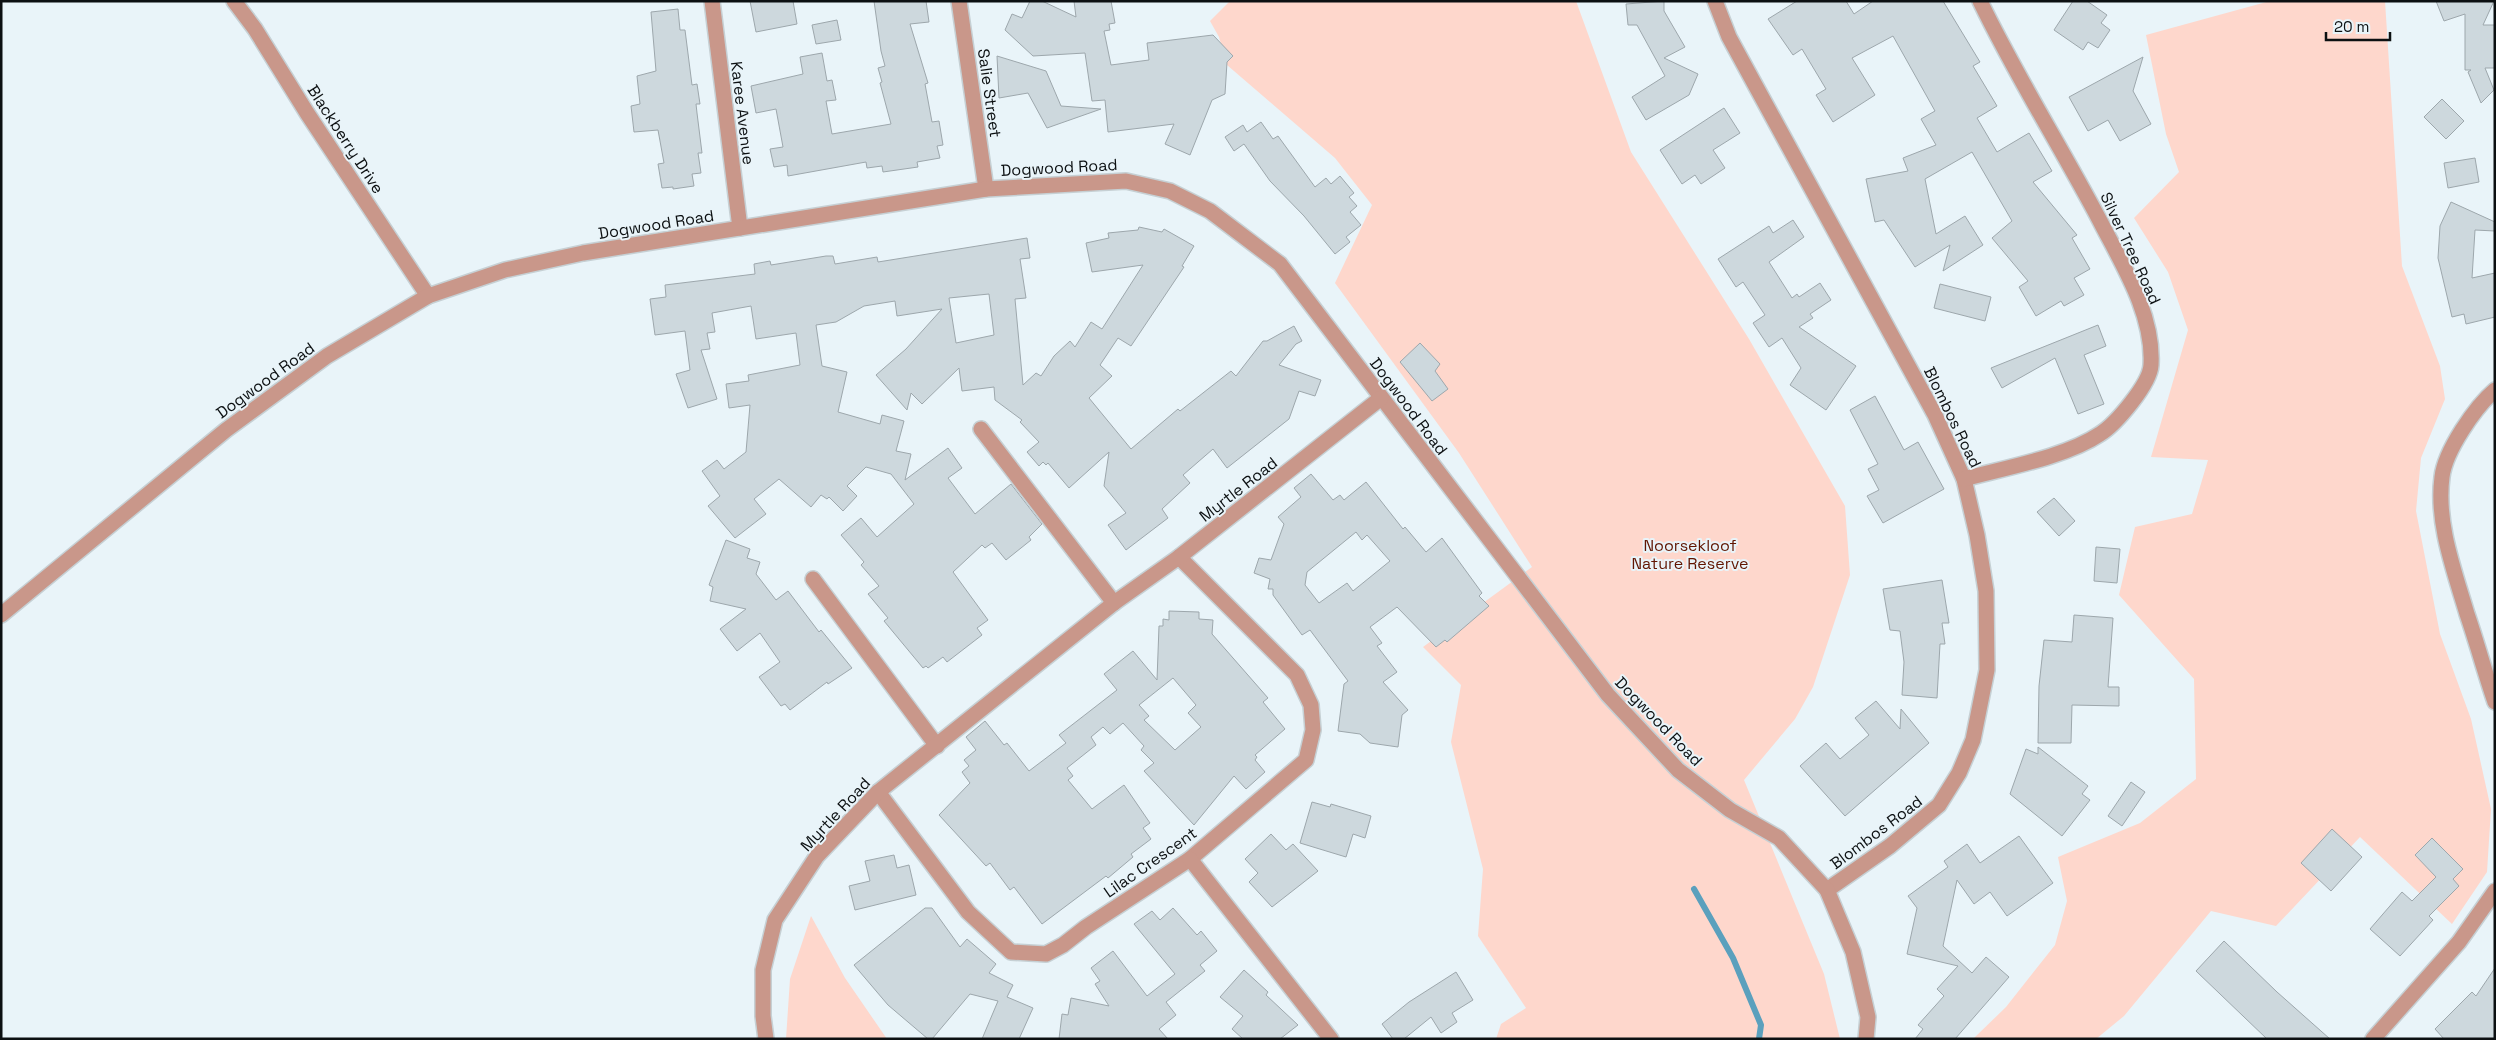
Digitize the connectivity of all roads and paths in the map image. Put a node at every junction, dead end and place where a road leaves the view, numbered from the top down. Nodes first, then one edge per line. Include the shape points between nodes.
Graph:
1 (234, 1) edge
2 (712, 1) edge
3 (959, 1) edge
4 (1715, 1) edge
5 (1980, 1) edge
6 (986, 189) junction
7 (740, 228) junction
8 (428, 296) junction
9 (2495, 390) edge
10 (1381, 398) junction
11 (981, 429) dead end
12 (1964, 479) junction
13 (1179, 557) junction
14 (813, 579) dead end
15 (1114, 603) junction
16 (1, 616) edge
17 (2495, 702) edge
18 (937, 746) junction
19 (878, 792) junction
20 (1190, 859) junction
21 (1827, 890) junction
22 (2495, 891) edge
23 (766, 1039) edge
24 (1331, 1039) edge
25 (1866, 1039) edge
26 (2373, 1039) edge

1 - 8 street, Blackberry Drive
2 - 7 street, Karee Avenue
3 - 6 street, Salie Street
4 - 12 street, Blombos Road via 1729,37 1936,415
5 - 12 street, Silver Tree Road via 2007,57 2064,153 2122,264 2142,308 2151,343 2151,368 2121,417 2100,434 2066,450
6 - 7 street, Dogwood Road
6 - 10 street, Dogwood Road via 1126,180 1170,191 1210,211 1280,264
7 - 8 street, Dogwood Road via 583,252 505,270
8 - 16 street, Dogwood Road via 327,356 226,430
9 - 17 street via 2468,419 2455,443 2442,474 2440,509 2453,568
10 - 13 street, Myrtle Road
10 - 21 street, Dogwood Road via 1608,695 1678,770 1730,810 1779,838
11 - 15 street
12 - 21 street, Blombos Road via 1986,591 1987,670 1973,740 1939,805 1890,846
13 - 15 street, Myrtle Road
13 - 20 street, Lilac Crescent via 1297,676 1311,705 1313,730 1306,760
14 - 18 street
15 - 18 street, Myrtle Road
18 - 19 street, Myrtle Road
19 - 20 street, Lilac Crescent via 968,912 1010,952 1046,954
19 - 23 street, Myrtle Road via 817,856 775,920 763,970
20 - 24 street
21 - 25 street, Dogwood Road via 1853,952 1868,1017
22 - 26 street via 2459,942

